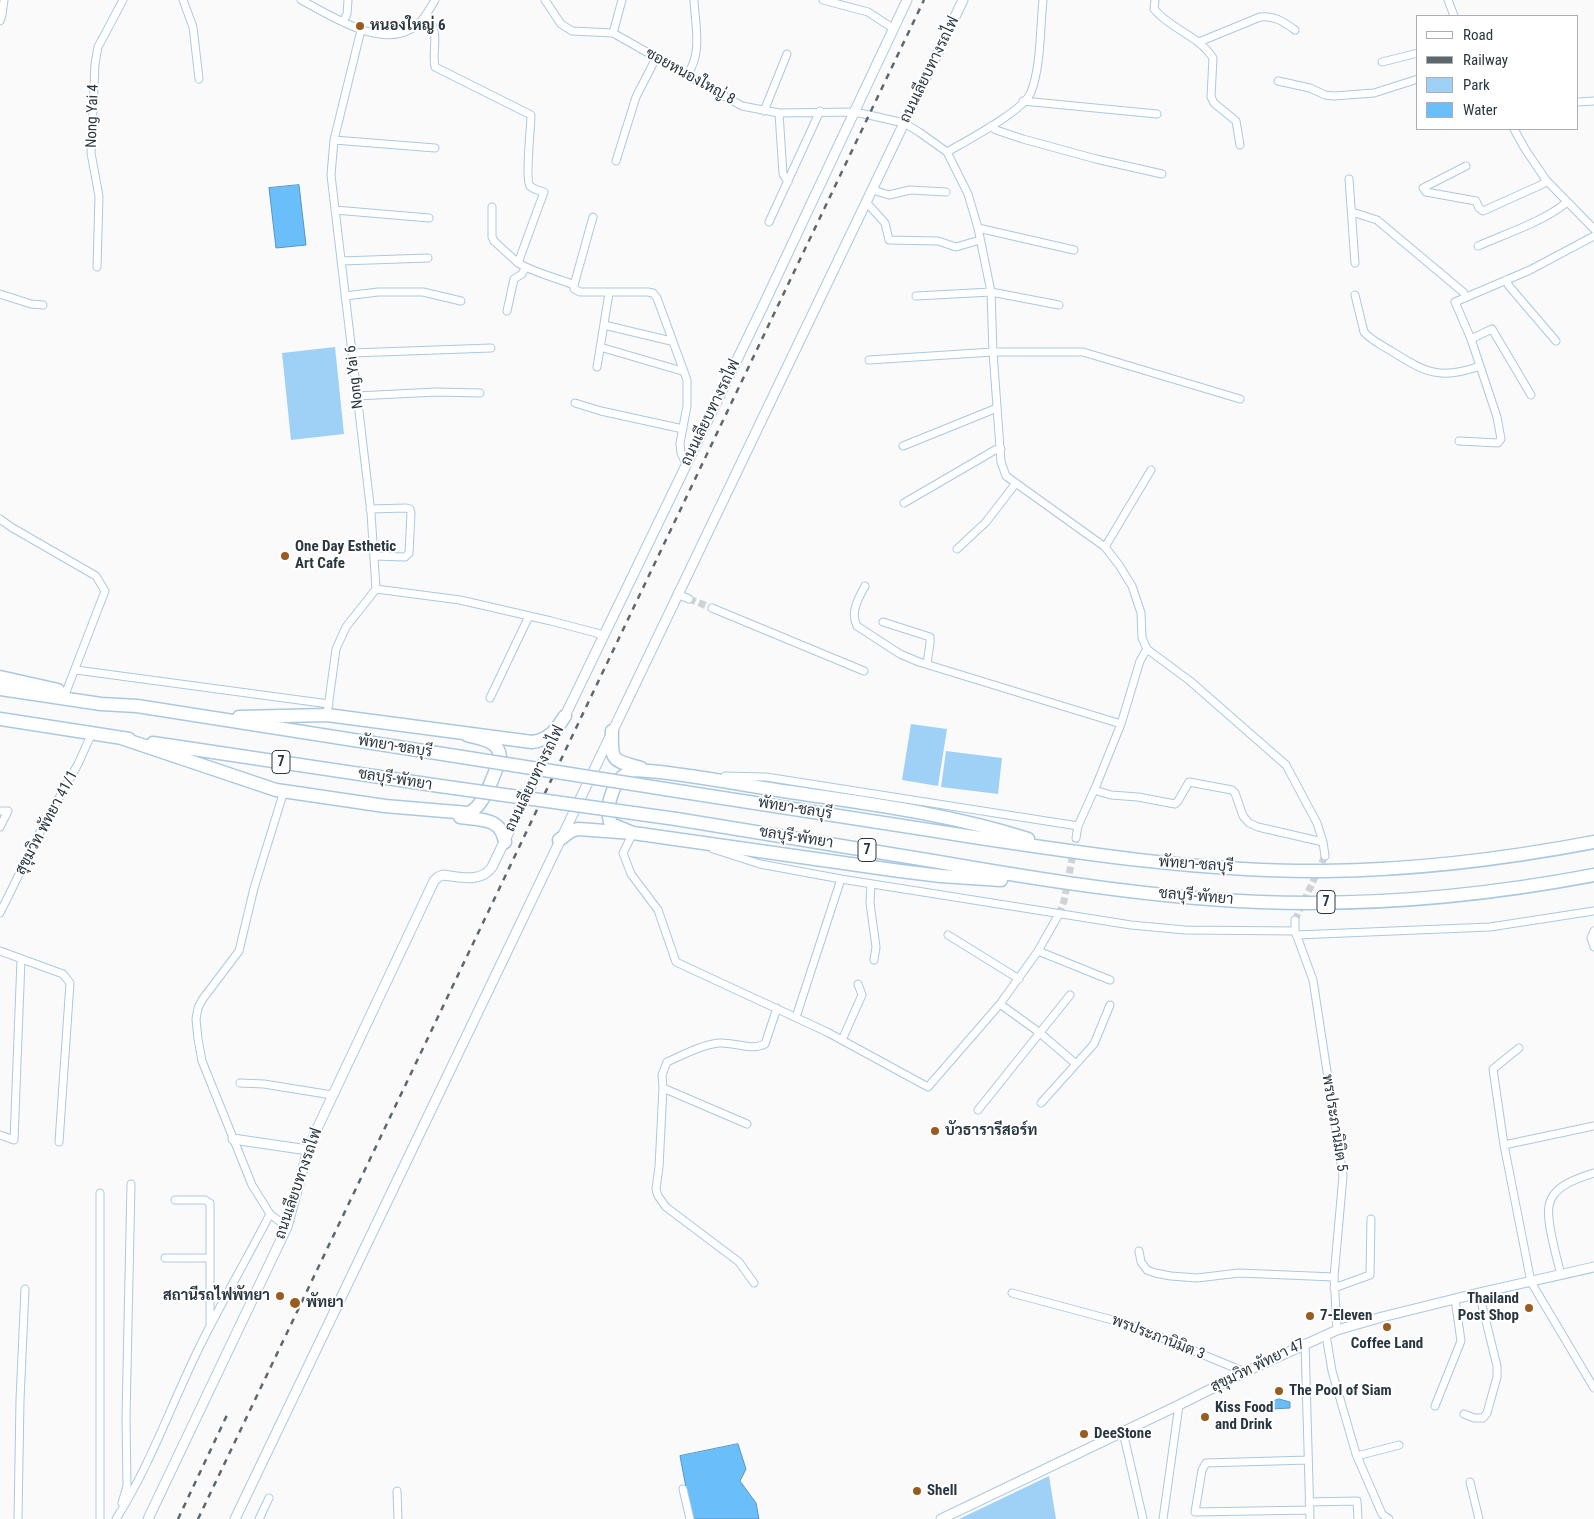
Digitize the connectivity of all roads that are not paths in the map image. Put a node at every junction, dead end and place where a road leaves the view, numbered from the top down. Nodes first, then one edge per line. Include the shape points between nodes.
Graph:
1 (4, 0) edge
2 (123, 0) edge
3 (183, 0) edge
4 (301, 0) edge
5 (348, 0) edge
6 (435, 0) edge
7 (544, 0) edge
8 (622, 0) edge
9 (694, 0) edge
10 (823, 0) edge
11 (907, 0) edge
12 (963, 0) edge
13 (1043, 0) edge
14 (1155, 0) edge
15 (1448, 0) edge
16 (1454, 15) edge
17 (425, 16) junction
18 (0, 21) edge
19 (343, 22) junction
20 (894, 29) junction
21 (361, 30) junction
22 (1295, 30) dead end
23 (613, 33) junction
24 (1199, 42) junction
25 (787, 54) dead end
26 (1416, 54) edge
27 (656, 58) junction
28 (1382, 62) dead end
29 (687, 75) junction
30 (199, 78) dead end
31 (1416, 80) edge
32 (1278, 81) dead end
33 (1023, 101) junction
34 (1594, 101) edge
35 (1579, 102) edge
36 (764, 111) junction
37 (820, 111) junction
38 (854, 112) junction
39 (780, 113) junction
40 (1157, 114) dead end
41 (904, 123) junction
42 (991, 126) junction
43 (1515, 130) edge
44 (334, 140) junction
45 (1240, 145) dead end
46 (435, 148) dead end
47 (947, 152) junction
48 (616, 161) dead end
49 (1466, 166) dead end
50 (1162, 174) dead end
51 (1349, 179) dead end
52 (1546, 180) junction
53 (788, 182) junction
54 (872, 190) junction
55 (946, 192) dead end
56 (866, 202) junction
57 (1567, 202) junction
58 (492, 208) dead end
59 (335, 210) junction
60 (1352, 212) junction
61 (429, 218) dead end
62 (593, 218) dead end
63 (769, 222) dead end
64 (1593, 227) edge
65 (978, 228) junction
66 (1594, 236) edge
67 (980, 240) junction
68 (1478, 246) dead end
69 (1074, 250) dead end
70 (428, 258) dead end
71 (342, 261) junction
72 (1355, 263) dead end
73 (522, 266) junction
74 (97, 267) dead end
75 (1506, 280) junction
76 (574, 285) junction
77 (991, 292) junction
78 (609, 293) junction
79 (0, 294) edge
80 (1355, 294) dead end
81 (345, 296) junction
82 (916, 296) dead end
83 (1466, 297) junction
84 (461, 301) dead end
85 (43, 305) dead end
86 (1059, 305) dead end
87 (507, 311) dead end
88 (604, 325) junction
89 (1471, 339) junction
90 (672, 341) junction
91 (1556, 341) dead end
92 (600, 347) junction
93 (491, 348) dead end
94 (993, 352) junction
95 (352, 353) junction
96 (869, 360) dead end
97 (1480, 366) junction
98 (596, 367) dead end
99 (682, 370) junction
100 (480, 393) dead end
101 (1531, 395) dead end
102 (358, 396) junction
103 (1240, 399) dead end
104 (575, 403) dead end
105 (997, 408) junction
106 (683, 429) junction
107 (1458, 441) dead end
108 (903, 446) dead end
109 (1001, 449) junction
110 (686, 464) junction
111 (1151, 470) dead end
112 (1016, 483) junction
113 (904, 503) dead end
114 (370, 508) junction
115 (0, 519) edge
116 (1105, 547) junction
117 (957, 549) dead end
118 (375, 556) junction
119 (865, 586) dead end
120 (376, 589) junction
121 (678, 594) junction
122 (688, 599) tunnel mouth
123 (712, 608) tunnel mouth
124 (529, 616) junction
125 (883, 622) dead end
126 (604, 635) junction
127 (1147, 649) junction
128 (926, 664) junction
129 (76, 670) junction
130 (864, 671) dead end
131 (0, 677) edge
132 (2, 690) edge
133 (66, 692) junction
134 (490, 698) dead end
135 (137, 706) junction
136 (328, 710) junction
137 (565, 716) junction
138 (204, 717) junction
139 (0, 719) edge
140 (1121, 724) junction
141 (612, 730) junction
142 (92, 733) junction
143 (467, 735) junction
144 (121, 738) junction
145 (651, 771) junction
146 (680, 775) junction
147 (1094, 790) junction
148 (284, 791) junction
149 (385, 806) junction
150 (4, 811) edge
151 (1078, 826) junction
152 (0, 827) edge
153 (632, 834) junction
154 (1076, 838) tunnel mouth
155 (559, 840) junction
156 (681, 840) junction
157 (505, 842) junction
158 (1323, 842) junction
159 (1594, 842) edge
160 (1065, 851) junction
161 (1325, 856) tunnel mouth
162 (1594, 876) edge
163 (841, 879) junction
164 (1057, 882) junction
165 (871, 884) junction
166 (1594, 911) edge
167 (0, 913) edge
168 (1059, 914) junction
169 (1295, 920) tunnel mouth
170 (1594, 931) edge
171 (1296, 933) junction
172 (948, 935) dead end
173 (1594, 947) edge
174 (1038, 950) junction
175 (0, 952) edge
176 (21, 960) junction
177 (874, 960) dead end
178 (1019, 979) junction
179 (1110, 980) dead end
180 (858, 984) dead end
181 (1070, 995) dead end
182 (1000, 1004) junction
183 (1110, 1004) dead end
184 (777, 1008) junction
185 (796, 1017) junction
186 (1040, 1034) junction
187 (842, 1040) junction
188 (1519, 1048) dead end
189 (1076, 1064) junction
190 (240, 1083) dead end
191 (663, 1088) junction
192 (332, 1095) junction
193 (1041, 1103) dead end
194 (978, 1110) dead end
195 (747, 1124) dead end
196 (1594, 1126) edge
197 (0, 1135) edge
198 (233, 1139) junction
199 (59, 1142) dead end
200 (1504, 1145) junction
201 (308, 1150) junction
202 (1594, 1173) edge
203 (130, 1184) dead end
204 (100, 1193) dead end
205 (175, 1200) dead end
206 (270, 1214) junction
207 (1371, 1219) dead end
208 (287, 1227) junction
209 (1139, 1251) dead end
210 (165, 1258) dead end
211 (209, 1258) junction
212 (1594, 1267) edge
213 (1561, 1274) junction
214 (1334, 1277) junction
215 (1531, 1282) junction
216 (754, 1283) dead end
217 (1334, 1288) junction
218 (25, 1289) dead end
219 (1012, 1293) dead end
220 (1479, 1293) junction
221 (1455, 1299) junction
222 (210, 1328) junction
223 (1337, 1330) junction
224 (1326, 1335) junction
225 (1305, 1343) junction
226 (1245, 1372) junction
227 (1594, 1388) edge
228 (1179, 1405) junction
229 (1435, 1406) dead end
230 (1464, 1414) dead end
231 (1123, 1432) junction
232 (1399, 1445) dead end
233 (1357, 1456) junction
234 (1308, 1460) junction
235 (1470, 1482) dead end
236 (683, 1489) dead end
237 (397, 1492) dead end
238 (269, 1498) dead end
239 (1310, 1502) junction
240 (1310, 1510) junction
241 (18, 1519) edge
242 (100, 1519) edge
243 (115, 1519) edge
244 (148, 1519) edge
245 (235, 1519) edge
246 (259, 1519) edge
247 (398, 1519) edge
248 (690, 1519) edge
249 (941, 1519) edge
250 (1143, 1519) edge
251 (1163, 1519) edge
252 (1310, 1519) edge
253 (1358, 1519) edge
254 (1389, 1519) edge
255 (1479, 1519) edge
256 (1486, 1519) edge

1 - 18 street
2 - 74 street, Nong Yai 4 via 98,47 95,64 91,153 99,196
3 - 30 street via 193,28
4 - 19 street
5 - 19 street
6 - 17 street
7 - 23 street, ซอยหนองใหญ่ 8 via 561,24 572,31
8 - 23 street
9 - 29 street via 698,42 692,69
10 - 20 street via 868,12
11 - 20 street, ถนนเลียบทางรถไฟ
12 - 41 street, ถนนเลียบทางรถไฟ
13 - 33 street via 1037,69 1031,94
14 - 24 street via 1154,9 1159,15
15 - 16 street
17 - 21 street via 418,25 402,34 389,36
17 - 73 street via 435,39 435,67 531,115 529,184 544,192
19 - 21 street
20 - 38 street, ถนนเลียบทางรถไฟ
21 - 44 street, Nong Yai 6
22 - 24 street via 1267,16
23 - 27 street, ซอยหนองใหญ่ 8
24 - 45 street via 1213,58 1211,97 1236,121
25 - 36 street
26 - 28 street
27 - 29 street, ซอยหนองใหญ่ 8
27 - 48 street via 636,97
29 - 36 street, ซอยหนองใหญ่ 8 via 742,106
31 - 32 street via 1374,93 1334,96
33 - 40 street
33 - 42 street
34 - 35 street
36 - 39 street, ซอยหนองใหญ่ 8
37 - 38 street, ซอยหนองใหญ่ 8
37 - 39 street, ซอยหนองใหญ่ 8
37 - 53 street
38 - 41 street, ซอยหนองใหญ่ 8
38 - 110 street, ถนนเลียบทางรถไฟ
39 - 53 street via 783,174
41 - 47 street, ซอยหนองใหญ่ 8
41 - 54 street, ถนนเลียบทางรถไฟ
42 - 47 street
42 - 50 street via 1023,139
43 - 52 street
44 - 46 street
44 - 59 street, Nong Yai 6 via 331,175
47 - 65 street via 965,186
49 - 52 street via 1424,188 1426,192 1476,201 1483,210
51 - 60 street
52 - 57 street
53 - 63 street
54 - 55 street via 889,195 910,190
54 - 56 street, ถนนเลียบทางรถไฟ
56 - 67 street via 885,223 889,240 934,240 956,247
56 - 121 street, ถนนเลียบทางรถไฟ
57 - 64 street
57 - 68 street
58 - 73 street via 494,241
59 - 61 street
59 - 71 street, Nong Yai 6
60 - 72 street
60 - 83 street via 1377,220
62 - 76 street
65 - 67 street
65 - 69 street
66 - 75 street
67 - 77 street
70 - 71 street
71 - 81 street, Nong Yai 6
73 - 76 street
73 - 87 street via 522,274 514,279
75 - 83 street
75 - 91 street
76 - 78 street via 574,289 580,292
77 - 82 street
77 - 86 street
77 - 94 street
78 - 88 street
78 - 90 street via 654,293
79 - 85 street
80 - 97 street via 1364,332 1418,368 1453,374
81 - 84 street via 423,292
81 - 95 street, Nong Yai 6
83 - 89 street via 1455,302
88 - 90 street
88 - 92 street
89 - 97 street
89 - 101 street via 1492,329
90 - 99 street
92 - 98 street
92 - 99 street
93 - 95 street
94 - 96 street
94 - 103 street via 1083,352
94 - 105 street
95 - 102 street, Nong Yai 6
97 - 107 street via 1501,439 1498,443
99 - 106 street via 688,392
100 - 102 street
102 - 114 street, Nong Yai 6
104 - 106 street
105 - 108 street
105 - 109 street
106 - 110 street via 680,443
109 - 112 street via 1006,476
109 - 113 street
110 - 126 street, ถนนเลียบทางรถไฟ
111 - 116 street
112 - 116 street
112 - 117 street via 986,522
114 - 118 street, Nong Yai 6
114 - 118 street via 406,508 412,513 409,553 404,557
115 - 129 street via 96,576 105,591
116 - 127 street via 1132,586 1141,613 1142,638
118 - 120 street, Nong Yai 6
119 - 128 street via 854,610 857,626 900,654
120 - 124 street via 455,599
120 - 136 street via 346,627 336,649
121 - 122 street
121 - 141 street, ถนนเลียบทางรถไฟ
123 - 130 street
124 - 126 street
124 - 134 street
125 - 128 street via 930,637
126 - 137 street, ถนนเลียบทางรถไฟ
127 - 140 street via 1140,661
127 - 158 street via 1190,681 1286,765 1317,823
128 - 140 street
129 - 133 street
129 - 136 street
131 - 133 highway
132 - 135 highway, พัทยา-ชลบุรี / 7
133 - 135 highway
135 - 138 highway, พัทยา-ชลบุรี / 7
136 - 138 highway
136 - 143 highway
137 - 143 highway via 553,734 539,741
137 - 157 street, ถนนเลียบทางรถไฟ
138 - 160 highway, พัทยา-ชลบุรี / 7, bridge
139 - 142 highway, ชลบุรี-พัทยา / 7
140 - 147 street
141 - 145 highway via 611,752 616,760
141 - 155 street, ถนนเลียบทางรถไฟ
142 - 144 highway, ชลบุรี-พัทยา / 7
142 - 167 street, สุขุมวิท พัทยา 41/1
143 - 149 highway via 494,744 500,757 484,796 472,812 464,814
144 - 148 highway
144 - 164 highway, ชลบุรี-พัทยา / 7, bridge via 694,822
145 - 146 highway
145 - 153 highway via 636,770 625,774 609,800 611,824
146 - 151 street via 766,777
146 - 160 highway via 940,816
147 - 151 street
147 - 158 street via 1175,804 1189,782 1229,788 1235,793 1248,823
148 - 149 highway
148 - 198 street via 238,951 202,1000 196,1019 202,1060
149 - 157 highway via 492,822 499,826
150 - 152 street
151 - 154 street
153 - 155 highway via 578,829
153 - 156 highway
153 - 184 street via 622,853 631,874 658,910 676,962
155 - 245 street, ถนนเลียบทางรถไฟ
156 - 163 street via 760,864
156 - 164 highway via 941,876
157 - 192 street, ถนนเลียบทางรถไฟ via 484,875 477,878 443,875 434,881
158 - 161 street
159 - 160 highway, พัทยา-ชลบุรี / 7 via 1461,863 1323,871 1191,866
162 - 164 highway, ชลบุรี-พัทยา / 7 via 1488,892 1381,901 1209,899
163 - 165 street
163 - 185 street
165 - 168 street
165 - 177 street via 870,903 876,947
166 - 171 street via 1490,927
168 - 171 street via 1185,930
168 - 174 street
169 - 171 street, พรประภานิมิต 5
170 - 173 street via 1591,938
171 - 214 street, พรประภานิมิต 5 via 1313,980 1343,1176
172 - 178 street
174 - 178 street
174 - 179 street
175 - 176 street
176 - 197 street via 14,1140
176 - 199 street via 63,974 70,983
178 - 182 street
180 - 187 street via 862,995
181 - 186 street
182 - 186 street
182 - 187 street via 928,1087
183 - 189 street via 1094,1044
184 - 185 street
184 - 191 street via 765,1044 717,1043 667,1062 662,1075
185 - 187 street
186 - 189 street
186 - 194 street
188 - 200 street via 1493,1069
189 - 193 street
190 - 192 street
191 - 195 street
191 - 216 street via 658,1196 666,1207 739,1262
192 - 201 street, ถนนเลียบทางรถไฟ
196 - 200 street
198 - 201 street
198 - 206 street via 252,1185
200 - 215 street
201 - 208 street, ถนนเลียบทางรถไฟ
202 - 213 street via 1568,1183 1556,1193 1549,1205
203 - 243 street via 127,1486
204 - 242 street
205 - 211 street via 209,1201
206 - 208 street
206 - 222 street
207 - 217 street via 1370,1275
208 - 244 street, ถนนเลียบทางรถไฟ
209 - 214 street via 1147,1270 1171,1276 1197,1278 1239,1273
210 - 211 street
211 - 222 street
212 - 213 street, สุขุมวิท พัทยา 47
213 - 215 street, สุขุมวิท พัทยา 47
214 - 217 street, พรประภานิมิต 5
215 - 220 street, สุขุมวิท พัทยา 47
215 - 227 street
217 - 223 street, พรประภานิมิต 5
218 - 241 street
219 - 226 street, พรประภานิมิต 3 via 1131,1325
220 - 221 street, สุขุมวิท พัทยา 47
220 - 230 street via 1495,1353 1496,1377 1483,1418
221 - 223 street, สุขุมวิท พัทยา 47
221 - 229 street via 1461,1341
222 - 243 street via 150,1456
223 - 224 street, สุขุมวิท พัทยา 47
224 - 225 street, สุขุมวิท พัทยา 47
224 - 233 street via 1332,1371
225 - 226 street, สุขุมวิท พัทยา 47
225 - 234 street
226 - 228 street, สุขุมวิท พัทยา 47
228 - 231 street, สุขุมวิท พัทยา 47
228 - 251 street
231 - 249 street, สุขุมวิท พัทยา 47
231 - 250 street
232 - 233 street
233 - 254 street via 1382,1514
234 - 239 street
234 - 240 street via 1206,1462 1195,1512
235 - 255 street
236 - 248 street
237 - 247 street
238 - 246 street
239 - 240 street
239 - 253 street via 1358,1501
240 - 252 street
255 - 256 street

